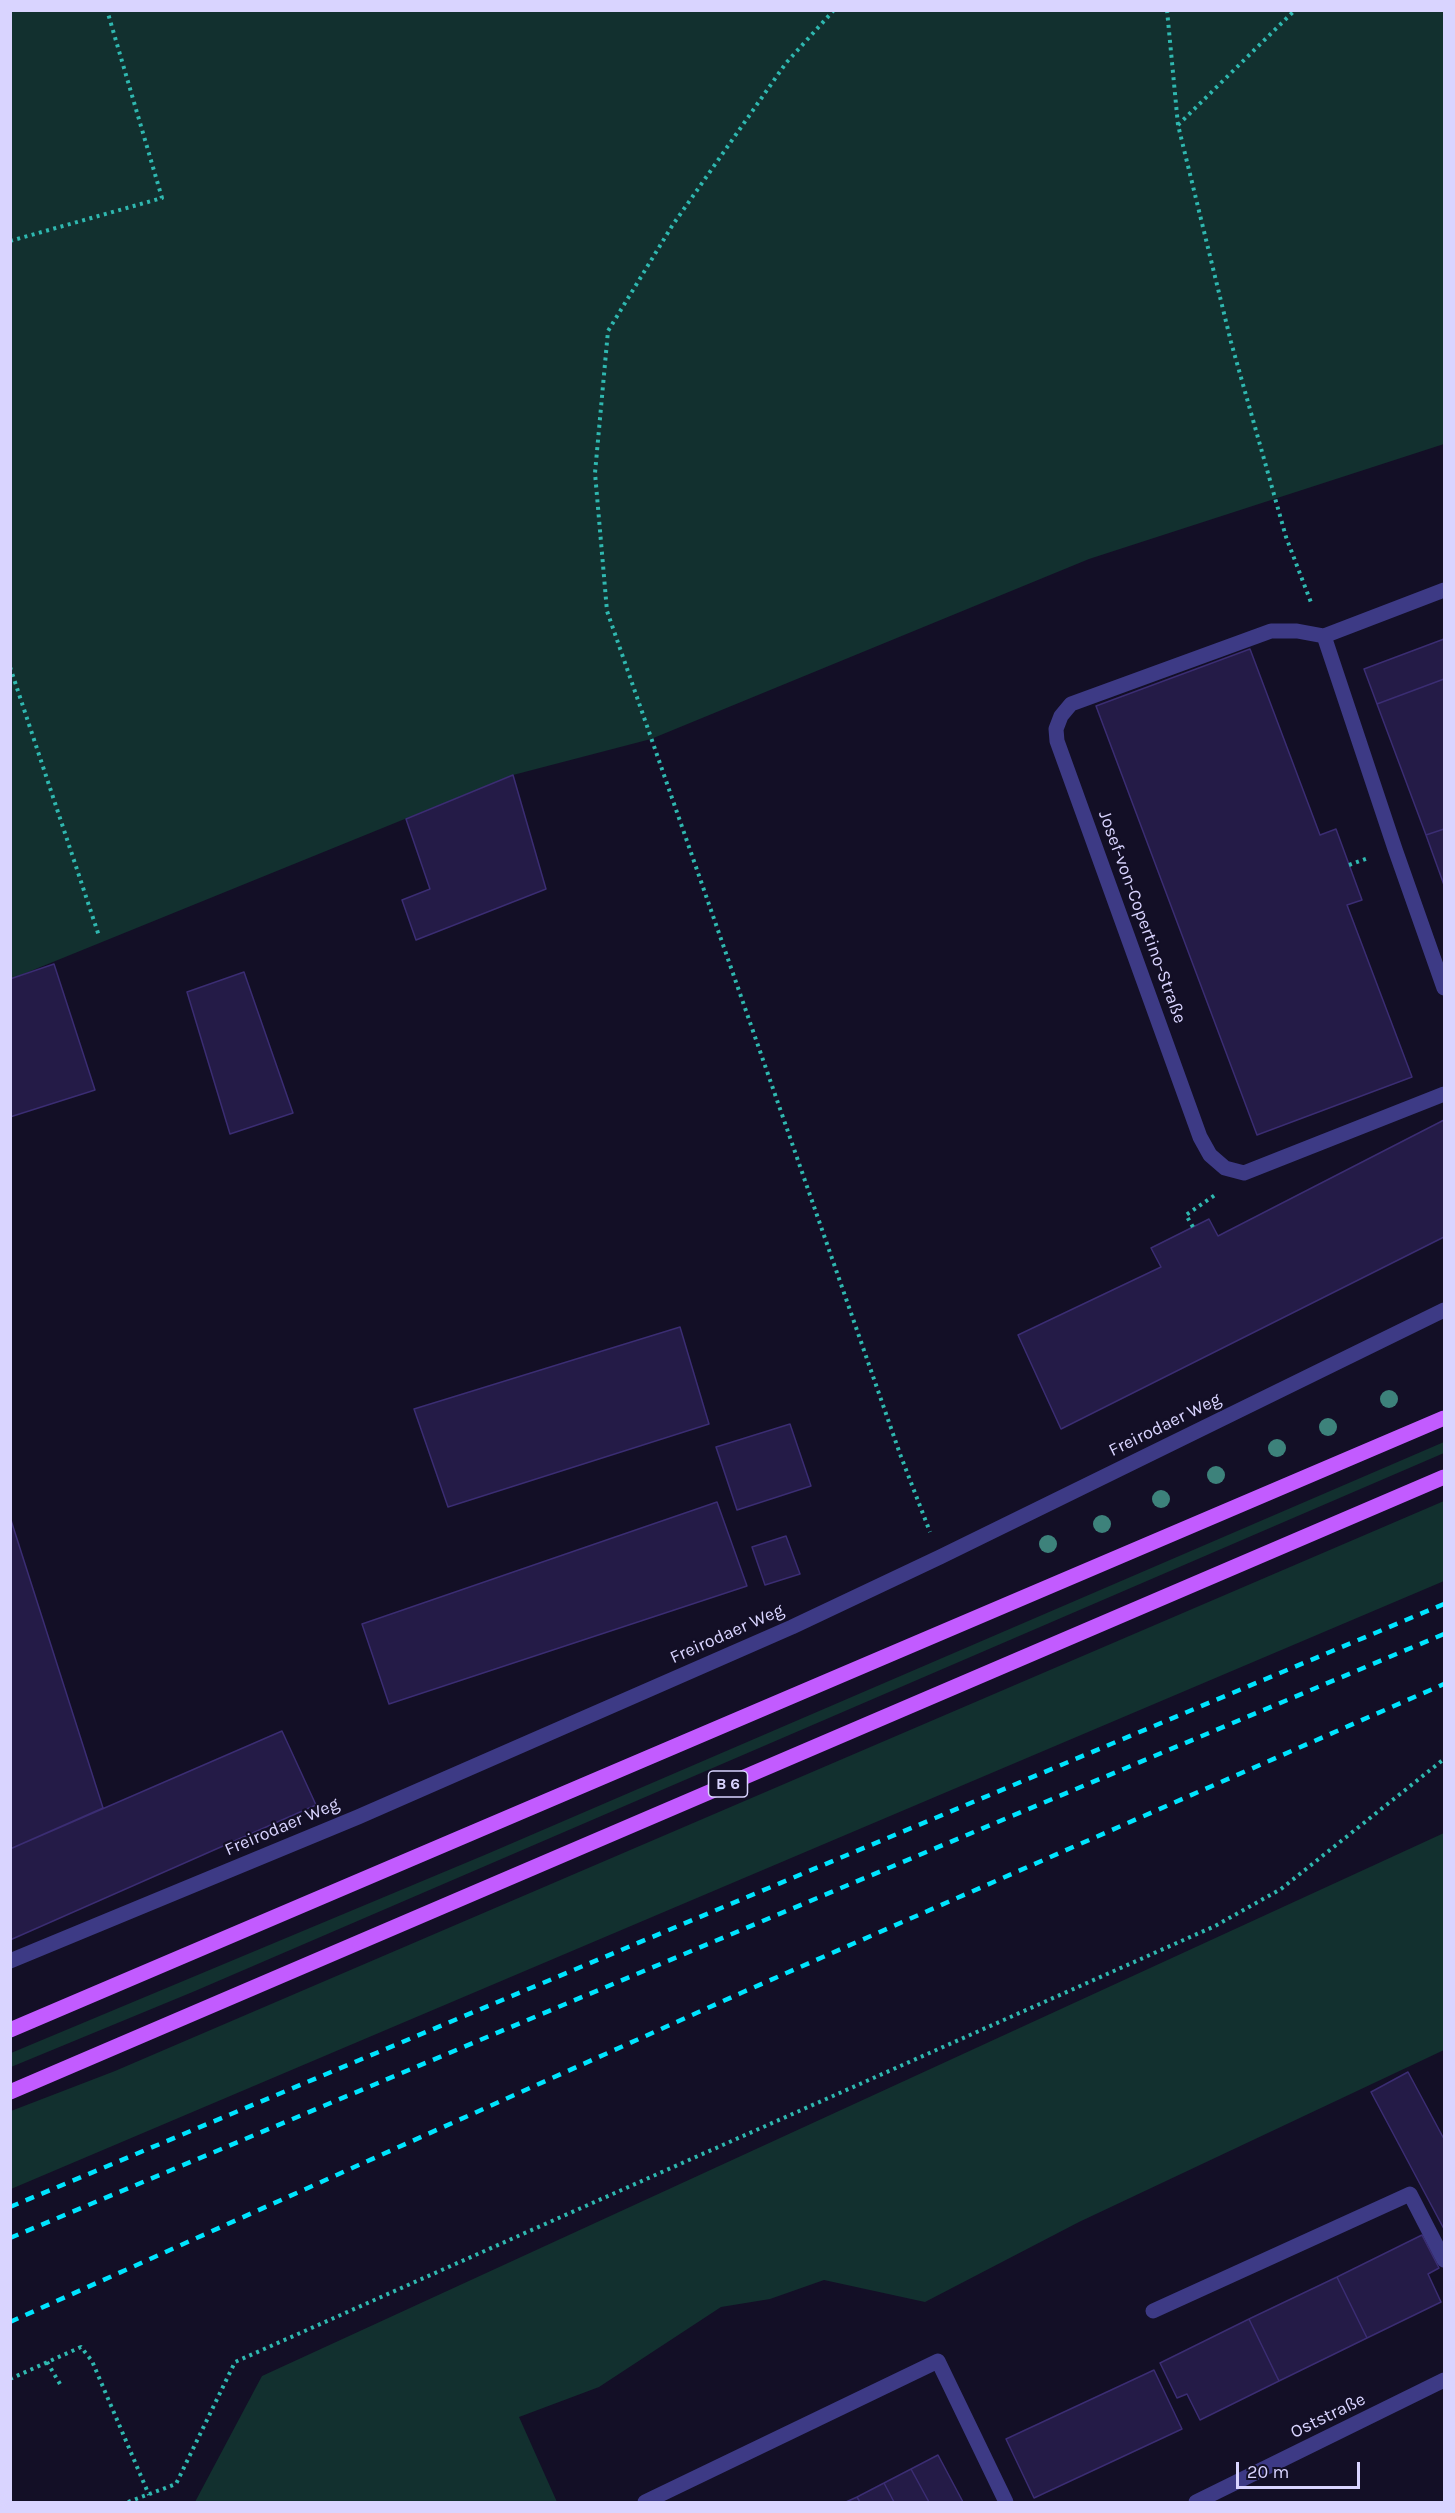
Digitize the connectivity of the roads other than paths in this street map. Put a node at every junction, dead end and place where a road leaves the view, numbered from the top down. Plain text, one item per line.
1 (1444, 590) edge
2 (1324, 636) junction
3 (1444, 988) edge
4 (1444, 1094) edge
5 (1444, 1310) edge
6 (1444, 1418) edge
7 (1444, 1476) edge
8 (10, 1961) edge
9 (10, 2030) edge
10 (10, 2092) edge
11 (1444, 2260) edge
12 (1153, 2311) dead end
13 (1444, 2380) edge
14 (645, 2502) edge
15 (1006, 2502) edge
16 (1196, 2502) edge

1 - 2 street, Josef-von-Copertino-Straße
2 - 3 street
2 - 4 street, Josef-von-Copertino-Straße
5 - 8 street, Freirodaer Weg
6 - 9 main road
7 - 10 main road, B 6
11 - 12 street
13 - 16 street, Oststraße
14 - 15 street

